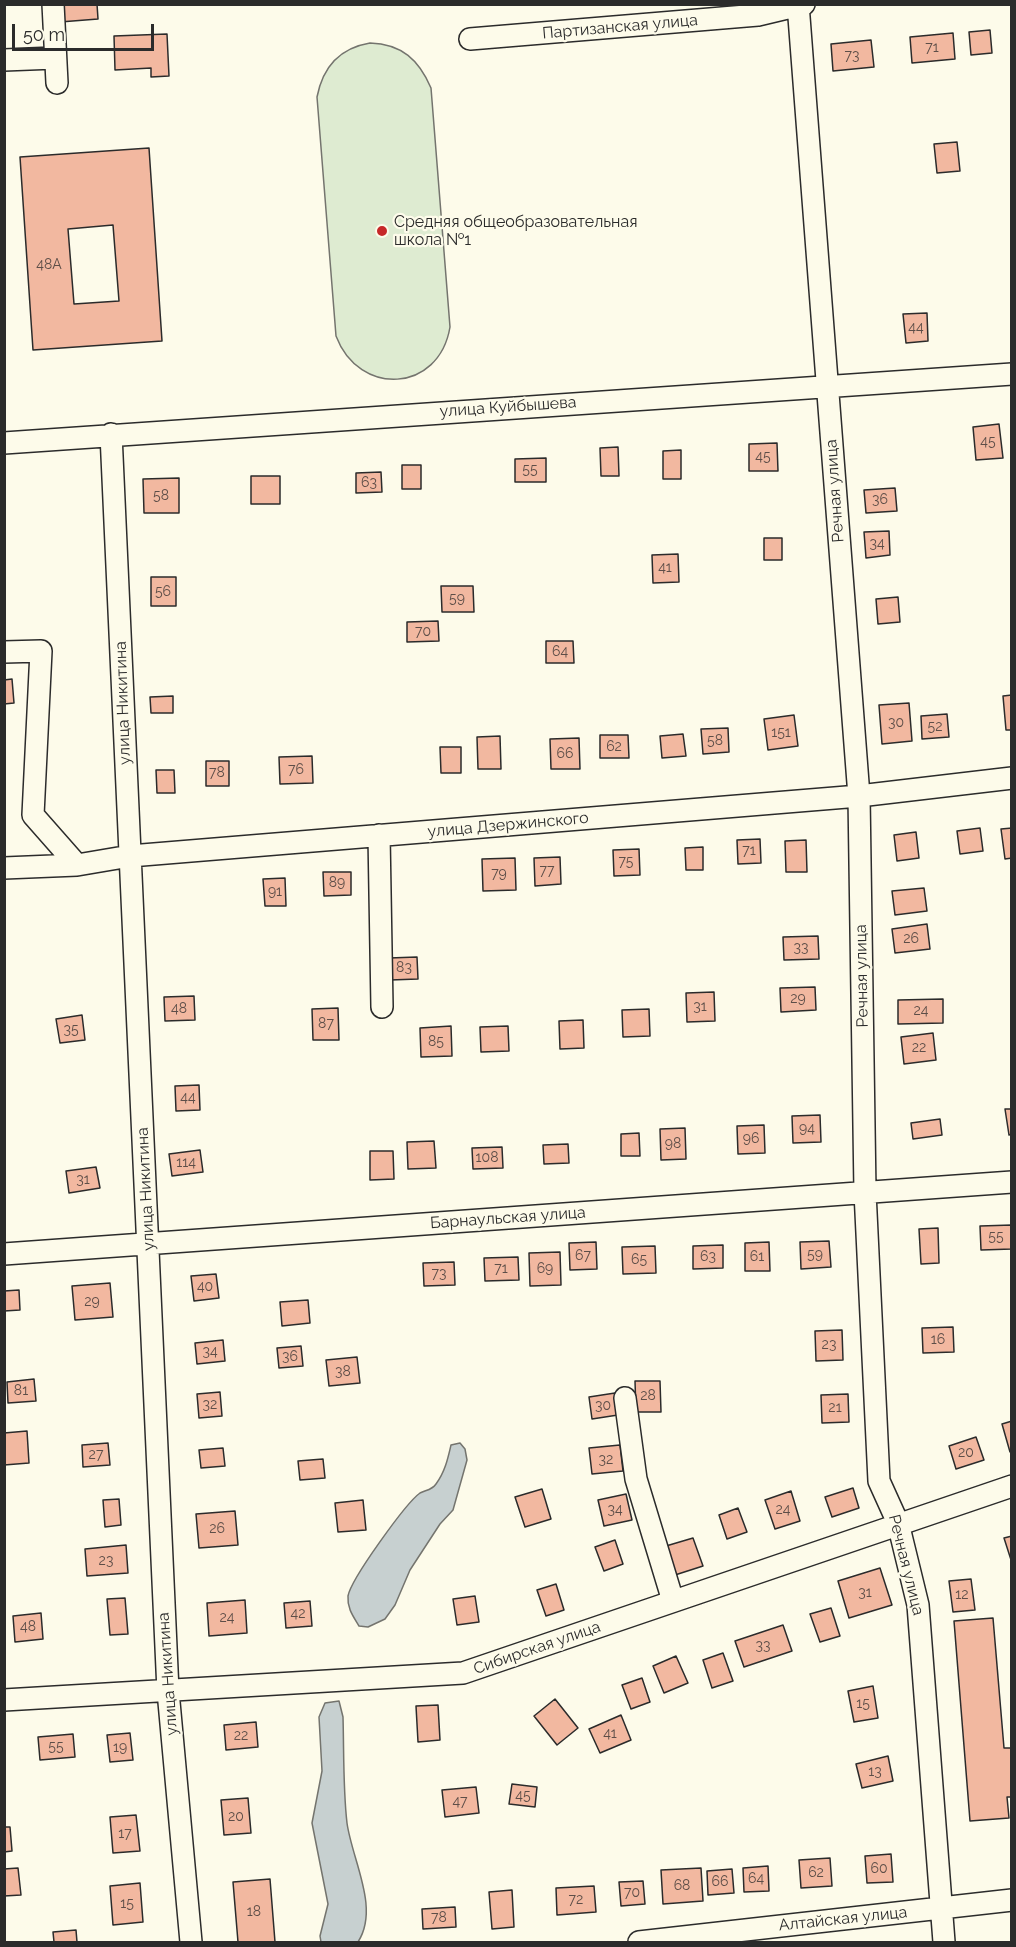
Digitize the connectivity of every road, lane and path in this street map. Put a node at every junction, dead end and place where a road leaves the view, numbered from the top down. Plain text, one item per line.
1 (53, 4) edge
2 (800, 5) edge
3 (470, 39) dead end
4 (55, 58) junction
5 (4, 60) edge
6 (57, 83) dead end
7 (1011, 374) edge
8 (827, 384) junction
9 (111, 434) junction
10 (4, 443) edge
11 (4, 652) edge
12 (1011, 778) edge
13 (859, 796) junction
14 (379, 835) junction
15 (130, 856) junction
16 (77, 865) junction
17 (4, 868) edge
18 (382, 1007) dead end
19 (1011, 1182) edge
20 (865, 1192) junction
21 (149, 1244) junction
22 (4, 1254) edge
23 (625, 1398) dead end
24 (1011, 1486) edge
25 (898, 1523) junction
26 (673, 1601) junction
27 (168, 1691) junction
28 (4, 1700) edge
29 (1011, 1900) edge
30 (943, 1908) junction
31 (191, 1942) edge
32 (639, 1942) edge
33 (944, 1942) edge

1 - 4 street
2 - 3 street, Партизанская улица
2 - 8 street, Речная улица
4 - 5 street
4 - 6 street
7 - 8 street, улица Куйбышева
8 - 9 street, улица Куйбышева
8 - 13 street, Речная улица
9 - 10 street, улица Куйбышева
9 - 15 street, улица Никитина
11 - 16 street
12 - 13 street, улица Дзержинского
13 - 14 street, улица Дзержинского
13 - 20 street, Речная улица
14 - 15 street, улица Дзержинского
14 - 18 street
15 - 16 street, улица Дзержинского
15 - 21 street, улица Никитина
16 - 17 street, улица Дзержинского
19 - 20 street, Барнаульская улица
20 - 21 street, Барнаульская улица
20 - 25 street, Речная улица
21 - 22 street, Барнаульская улица
21 - 27 street, улица Никитина
23 - 26 street
24 - 25 street, Сибирская улица
25 - 26 street, Сибирская улица
25 - 30 street, Речная улица
26 - 27 street, Сибирская улица
27 - 28 street, Сибирская улица
27 - 31 street, улица Никитина
29 - 30 street, Алтайская улица
30 - 32 street, Алтайская улица
30 - 33 street, Речная улица

